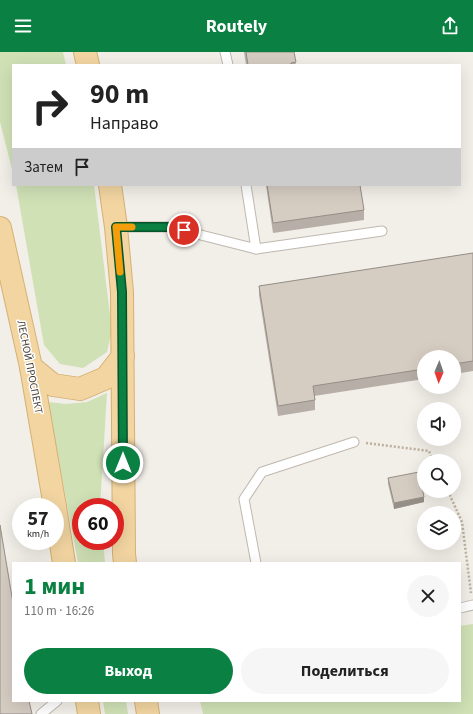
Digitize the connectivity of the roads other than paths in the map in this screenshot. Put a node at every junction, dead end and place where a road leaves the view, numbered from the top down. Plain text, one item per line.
1 (85, 52) edge
2 (225, 52) edge
3 (88, 64) edge
4 (228, 64) edge
5 (110, 186) edge
6 (246, 186) edge
7 (116, 227) junction
8 (0, 228) edge
9 (382, 231) dead end
10 (256, 249) junction
11 (122, 356) junction
12 (31, 367) junction
13 (354, 442) road end
14 (53, 498) edge
15 (62, 550) edge
16 (64, 562) edge
17 (125, 562) edge
18 (256, 562) edge
19 (473, 605) edge
20 (461, 608) edge
21 (56, 702) edge
22 (88, 702) edge
23 (146, 702) edge
24 (41, 714) edge
25 (89, 714) edge
26 (148, 714) edge

1 - 3 main road
2 - 4 lane
5 - 7 main road
6 - 10 lane
7 - 10 lane
7 - 11 main road
8 - 12 main road, ЛЕСНОЙ ПРОСПЕКТ
9 - 10 lane
11 - 12 main road
11 - 17 main road
12 - 14 main road, ЛЕСНОЙ ПРОСПЕКТ
13 - 18 lane
15 - 16 main road, ЛЕСНОЙ ПРОСПЕКТ
19 - 20 lane
21 - 24 lane
22 - 25 main road
23 - 26 main road

